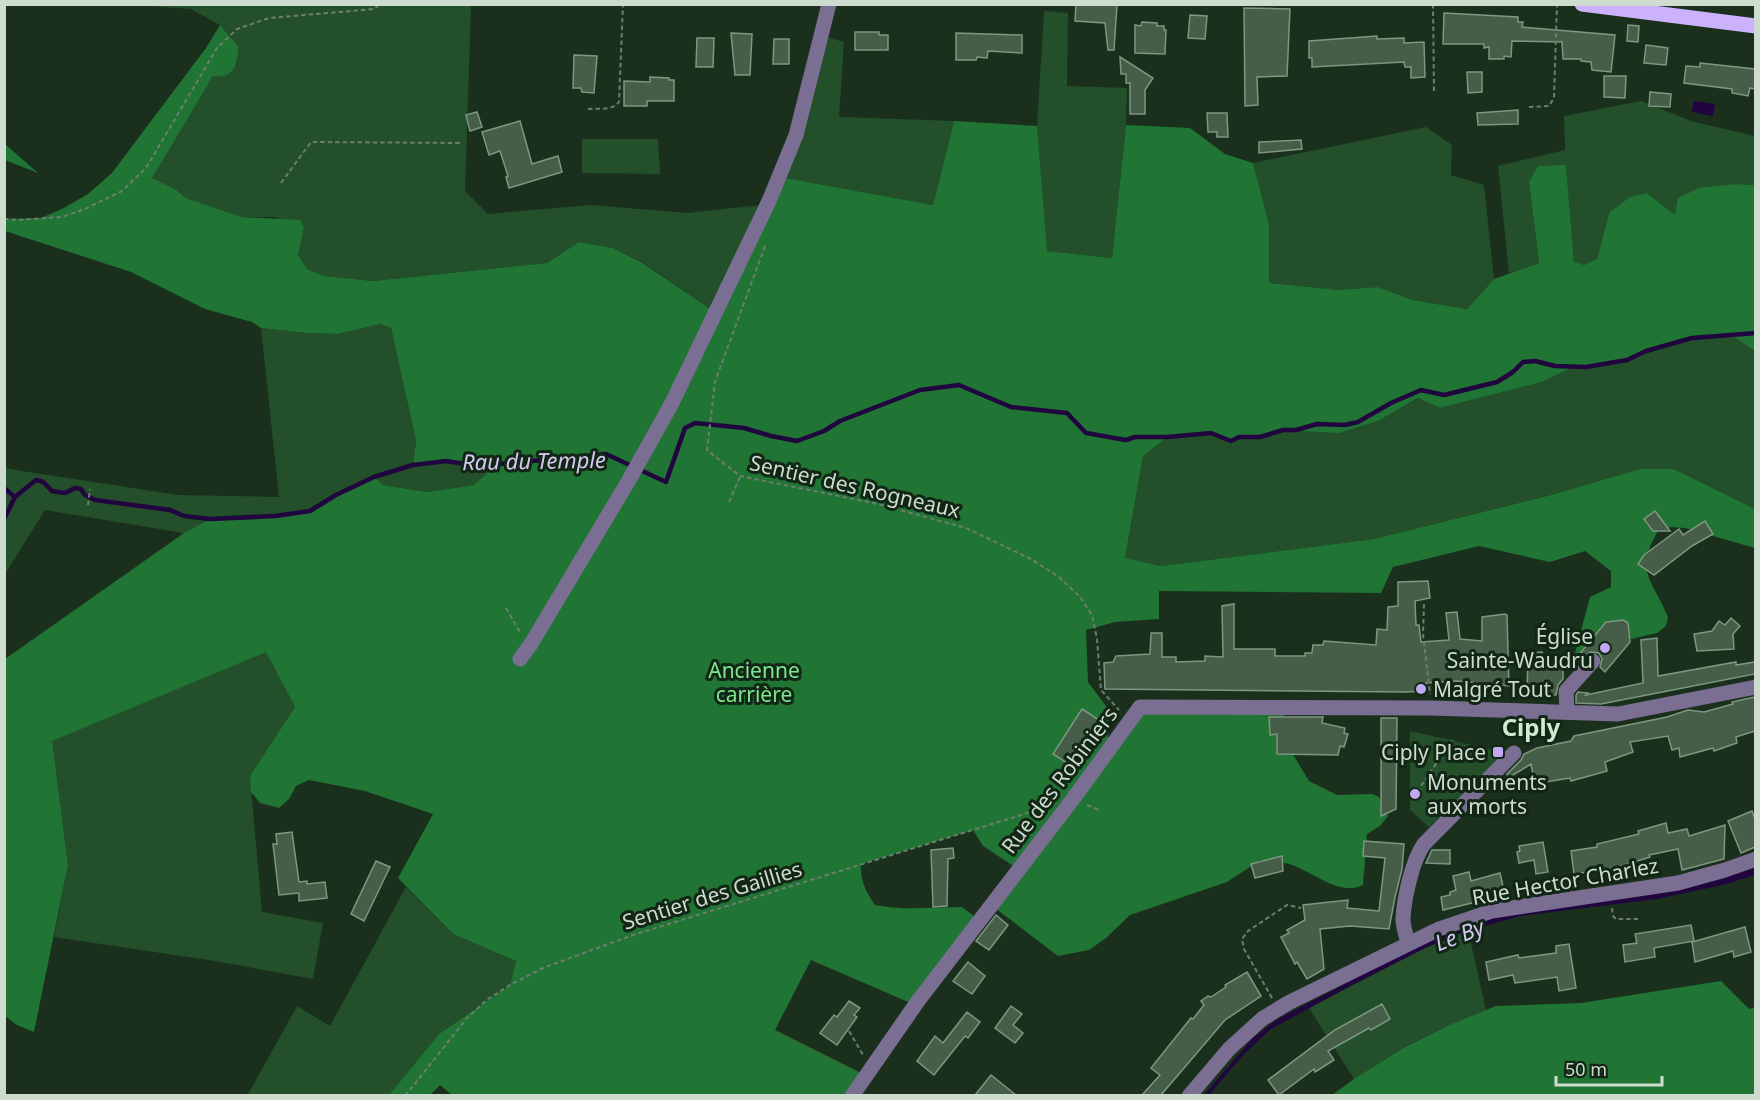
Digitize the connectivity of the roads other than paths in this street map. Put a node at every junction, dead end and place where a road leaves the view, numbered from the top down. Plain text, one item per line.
1 (829, 4) edge
2 (1582, 4) edge
3 (1755, 26) edge
4 (520, 659) dead end
5 (1593, 661) dead end
6 (1755, 687) edge
7 (1567, 711) junction
8 (1514, 753) dead end
9 (1755, 859) edge
10 (1408, 943) junction
11 (852, 1095) edge
12 (1189, 1095) edge

1 - 4 street
2 - 3 main road
5 - 7 street
6 - 7 street
7 - 11 street, Rue des Robiniers
8 - 10 street
9 - 10 street, Rue Hector Charlez
10 - 12 street, Rue Hector Charlez

